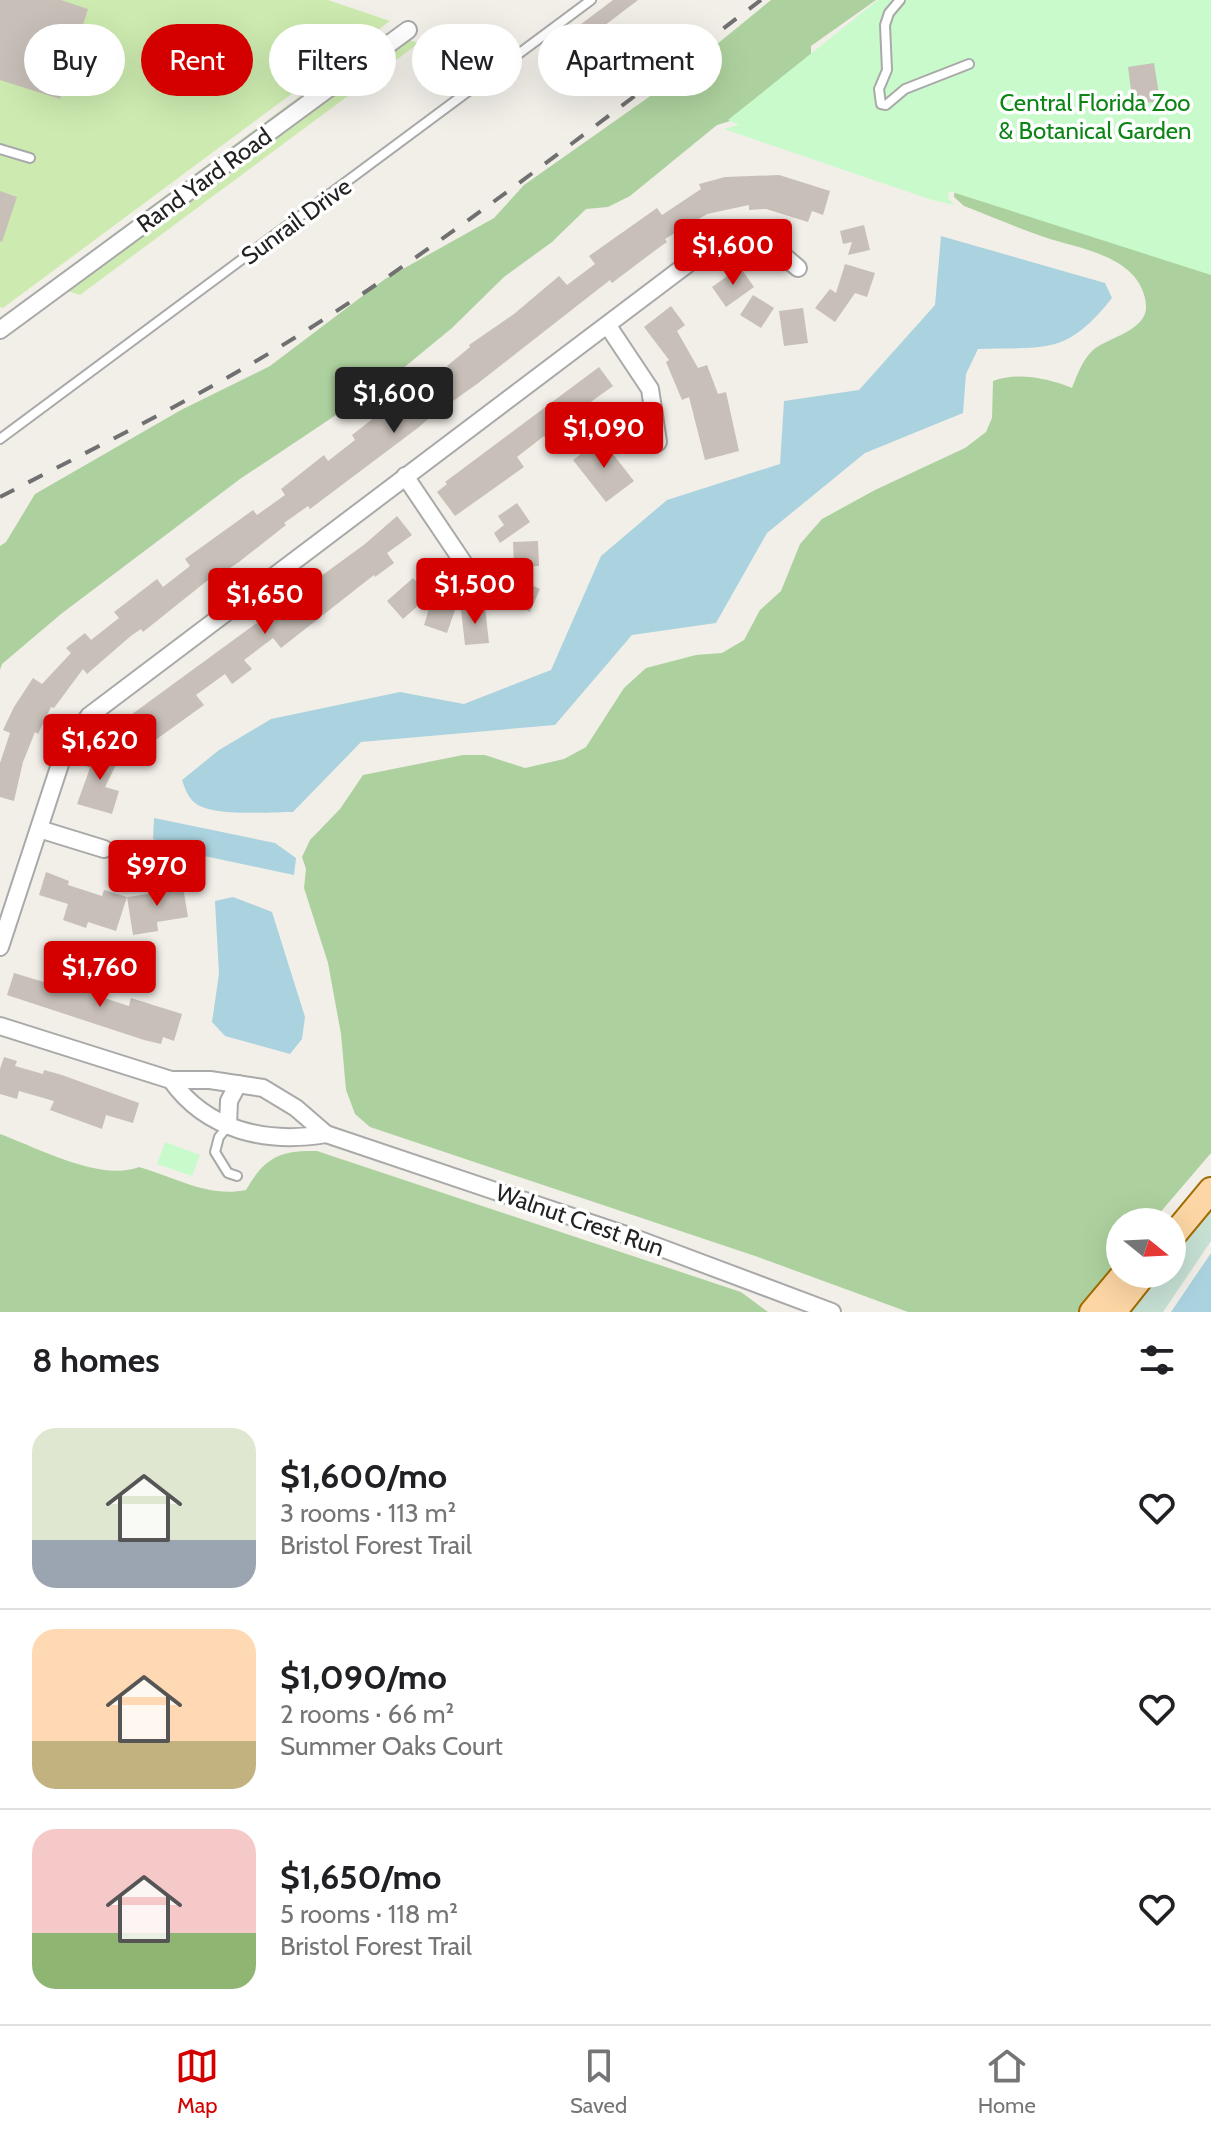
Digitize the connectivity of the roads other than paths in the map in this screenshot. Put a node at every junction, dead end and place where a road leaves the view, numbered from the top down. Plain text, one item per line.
1 (591, 0) edge
2 (900, 0) edge
3 (408, 30) dead end
4 (969, 64) dead end
5 (0, 149) edge
6 (30, 158) dead end
7 (798, 268) dead end
8 (608, 326) junction
9 (0, 330) edge
10 (0, 439) edge
11 (658, 442) dead end
12 (405, 476) junction
13 (467, 568) dead end
14 (39, 829) junction
15 (104, 849) dead end
16 (0, 947) edge
17 (0, 1026) edge
18 (171, 1080) junction
19 (238, 1084) junction
20 (228, 1126) junction
21 (326, 1134) junction
22 (237, 1176) dead end
23 (1211, 1176) edge
24 (1211, 1190) edge
25 (1182, 1208) edge
26 (1186, 1220) edge
27 (1112, 1288) edge
28 (1133, 1288) edge
29 (832, 1312) edge
30 (1092, 1312) edge
31 (1114, 1312) edge

1 - 10 lane, Sunrail Drive
2 - 4 lane
3 - 9 street, Rand Yard Road
5 - 6 lane
7 - 8 street
8 - 11 street
8 - 12 street
12 - 13 street
12 - 14 street
14 - 15 street
14 - 16 street
17 - 18 street, Walnut Crest Run
18 - 19 street, Walnut Crest Run
18 - 20 street, Walnut Crest Run
19 - 20 street
19 - 21 street, Walnut Crest Run
20 - 21 street, Walnut Crest Run
20 - 22 lane
21 - 29 street, Walnut Crest Run
23 - 25 main road
24 - 26 main road
27 - 30 main road
28 - 31 main road

